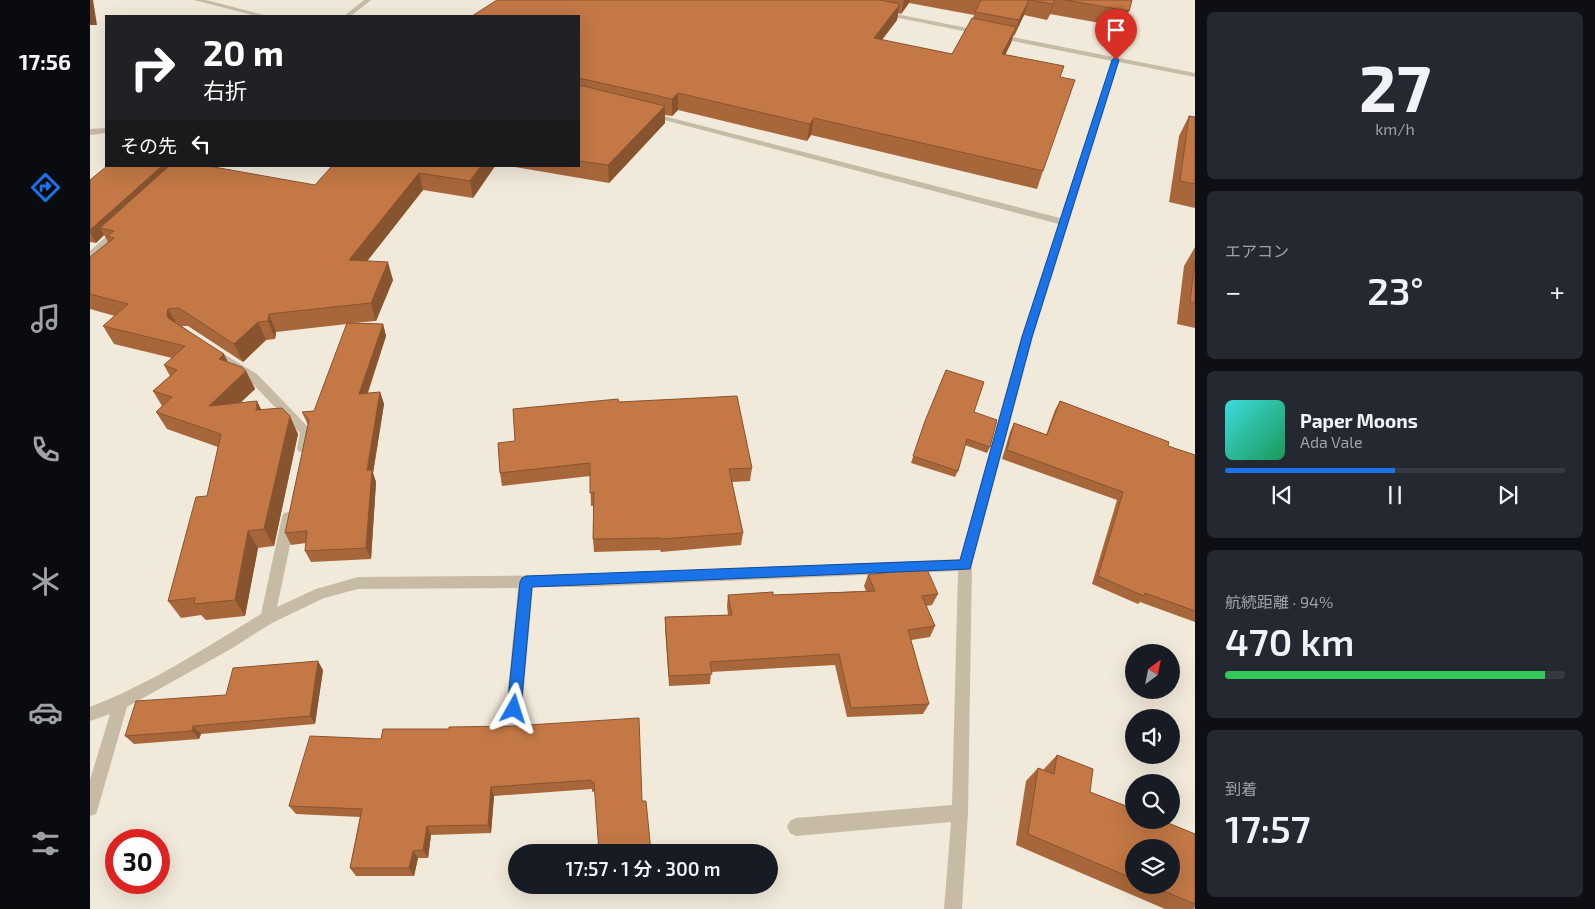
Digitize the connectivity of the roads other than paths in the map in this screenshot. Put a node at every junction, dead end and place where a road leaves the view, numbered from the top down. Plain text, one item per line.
1 (197, 0) edge
2 (368, 0) edge
3 (871, 12) edge
4 (260, 15) edge
5 (348, 15) edge
6 (1116, 60) junction
7 (1195, 75) edge
8 (636, 112) edge
9 (105, 131) edge
10 (90, 132) edge
11 (1063, 222) junction
12 (126, 224) edge
13 (90, 256) edge
14 (206, 346) edge
15 (300, 466) edge
16 (292, 502) edge
17 (965, 565) junction
18 (526, 582) junction
19 (268, 618) junction
20 (121, 702) junction
21 (514, 709) dead end
22 (90, 714) edge
23 (90, 808) edge
24 (960, 813) junction
25 (796, 827) dead end
26 (952, 909) edge

1 - 4 street
2 - 5 street
3 - 6 street
6 - 7 street
6 - 11 street
8 - 11 street
9 - 10 street
11 - 17 street
12 - 13 street
14 - 15 street
16 - 19 street
17 - 18 street
17 - 24 street
18 - 19 street
18 - 21 street
19 - 20 street
20 - 22 street
20 - 23 street
24 - 25 street
24 - 26 street

